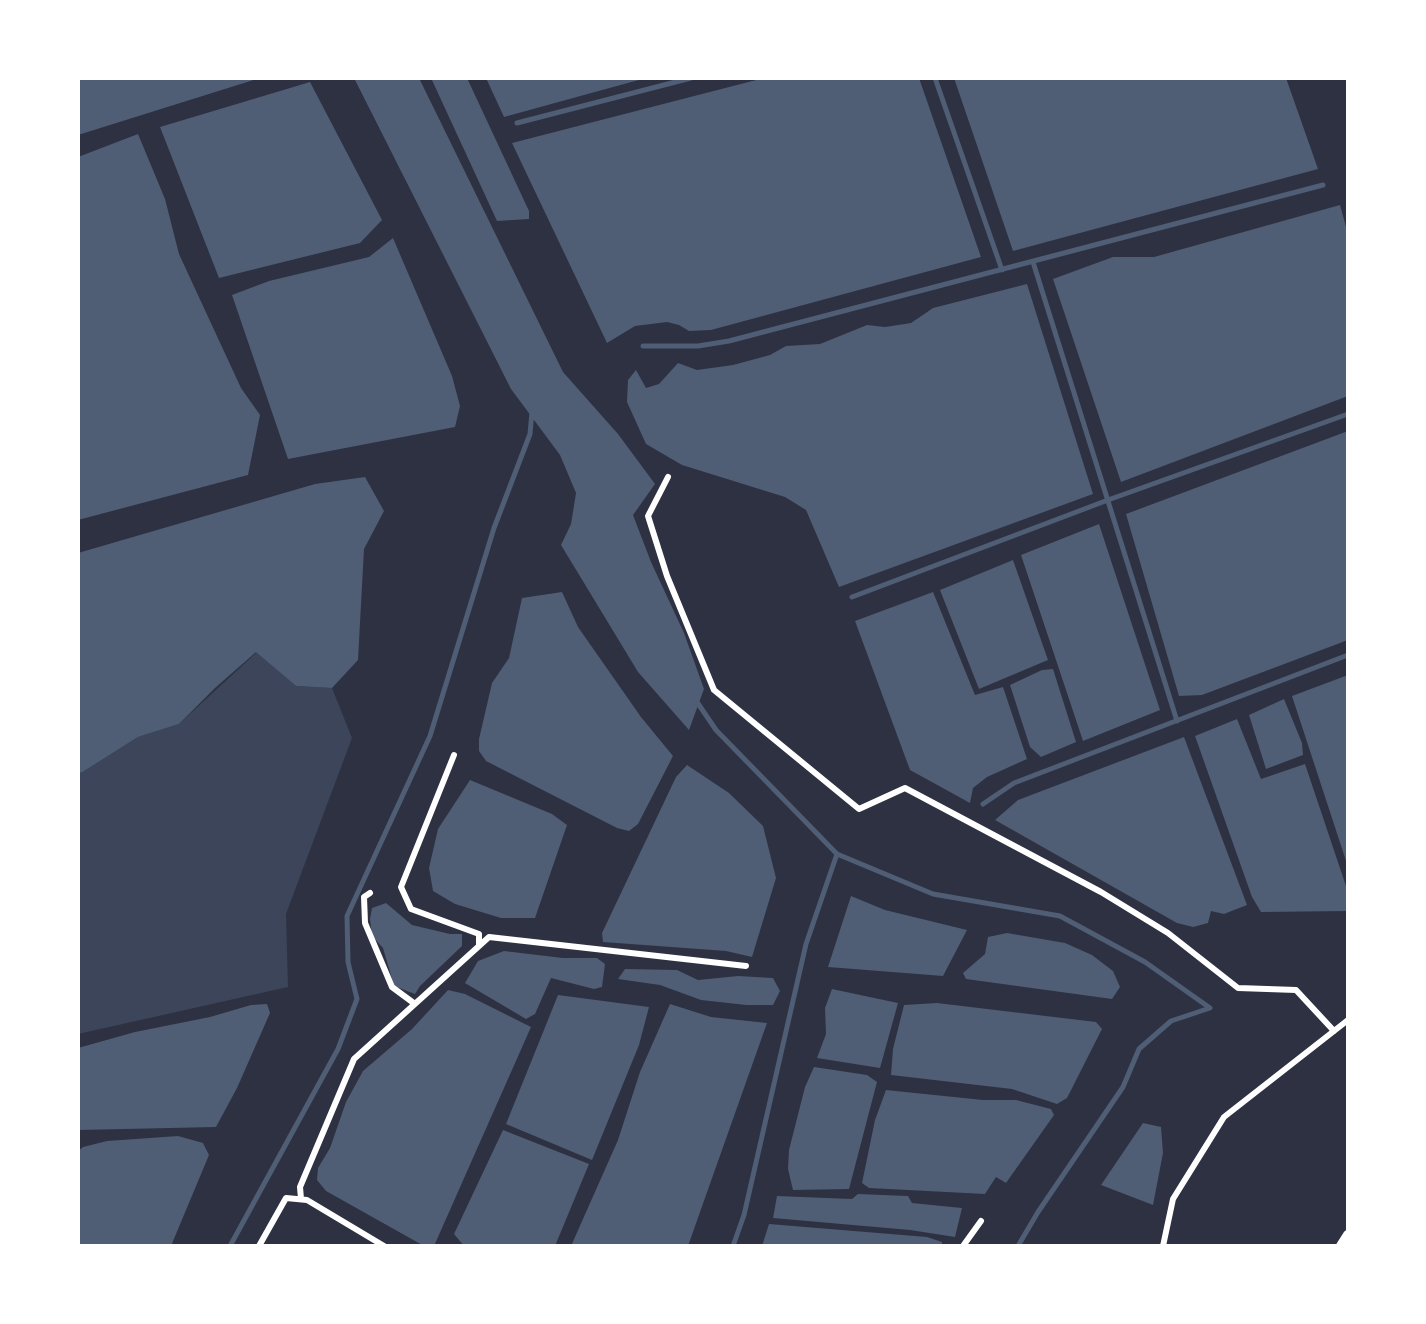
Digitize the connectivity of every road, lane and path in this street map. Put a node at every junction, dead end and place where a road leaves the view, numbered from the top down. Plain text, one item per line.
1 (668, 477) dead end
2 (454, 755) dead end
3 (370, 893) dead end
4 (478, 946) junction
5 (746, 966) dead end
6 (415, 1004) junction
7 (1348, 1020) edge
8 (1334, 1032) junction
9 (301, 1199) junction
10 (981, 1221) dead end
11 (1348, 1235) edge
12 (259, 1246) edge
13 (384, 1246) edge
14 (962, 1246) edge
15 (1163, 1246) edge
16 (1342, 1246) edge

1 - 8 street
2 - 4 street
3 - 6 street
4 - 5 street
4 - 6 street
6 - 9 street
7 - 8 street
8 - 15 street
9 - 12 street
9 - 13 street
10 - 14 street
11 - 16 main road

